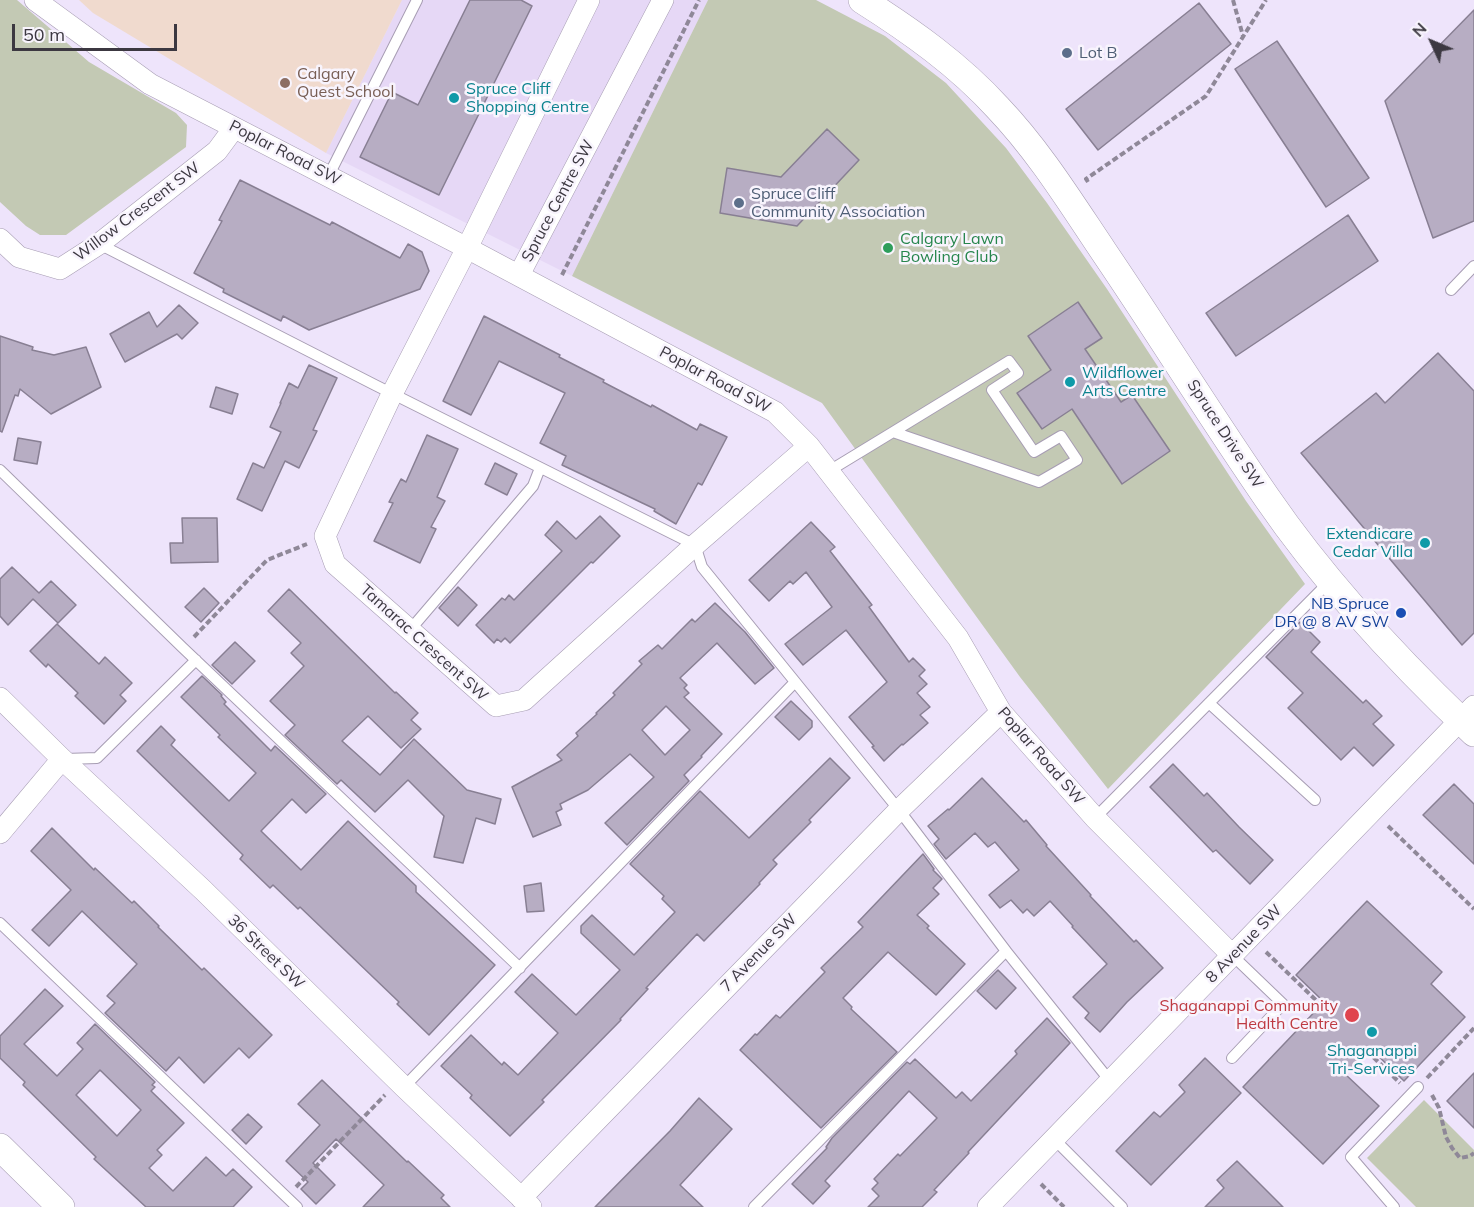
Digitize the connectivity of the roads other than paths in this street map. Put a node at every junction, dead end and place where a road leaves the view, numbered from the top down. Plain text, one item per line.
1 (35, 0) edge
2 (417, 0) edge
3 (589, 0) edge
4 (663, 0) edge
5 (862, 0) edge
6 (234, 128) junction
7 (329, 175) junction
8 (0, 239) edge
9 (99, 244) junction
10 (467, 248) junction
11 (1474, 266) edge
12 (519, 275) junction
13 (1451, 290) dead end
14 (392, 394) junction
15 (894, 432) junction
16 (809, 446) junction
17 (540, 468) junction
18 (0, 470) edge
19 (829, 471) junction
20 (694, 545) junction
21 (1329, 582) junction
22 (410, 630) junction
23 (196, 660) junction
24 (795, 682) junction
25 (0, 698) edge
26 (1209, 703) junction
27 (1001, 712) junction
28 (1470, 720) edge
29 (62, 759) junction
30 (1314, 800) dead end
31 (899, 810) junction
32 (1095, 818) junction
33 (0, 833) edge
34 (0, 923) edge
35 (1006, 951) junction
36 (1232, 955) junction
37 (520, 968) junction
38 (1232, 1058) dead end
39 (1110, 1081) junction
40 (1418, 1087) road end
41 (396, 1089) junction
42 (1054, 1139) junction
43 (0, 1147) edge
44 (526, 1202) edge
45 (61, 1207) edge
46 (297, 1207) edge
47 (754, 1207) edge
48 (988, 1207) edge
49 (1122, 1207) edge
50 (1394, 1207) edge

1 - 6 street, Poplar Road SW
2 - 7 lane
3 - 10 street
4 - 12 street, Spruce Centre SW
5 - 21 street, Spruce Drive SW
6 - 7 street, Poplar Road SW
6 - 9 street, Willow Crescent SW
7 - 10 street, Poplar Road SW
8 - 9 street, Willow Crescent SW
9 - 14 lane
10 - 12 street, Poplar Road SW
10 - 14 street
11 - 13 lane
12 - 16 street, Poplar Road SW
14 - 17 lane
14 - 22 street, Tamarac Crescent SW
15 - 15 lane
15 - 19 lane
16 - 19 street, Poplar Road SW
16 - 20 street, Tamarac Crescent SW
17 - 20 lane
17 - 22 lane
18 - 23 lane
19 - 27 street, Poplar Road SW
20 - 22 street, Tamarac Crescent SW
20 - 24 lane
21 - 26 lane
21 - 28 street, Spruce Drive SW
23 - 29 lane
23 - 37 lane
24 - 31 lane
24 - 37 lane
25 - 29 street, 36 Street SW
26 - 30 lane
26 - 32 lane
27 - 31 street, 7 Avenue SW
27 - 32 street, Poplar Road SW
28 - 36 street, 8 Avenue SW
29 - 33 street
29 - 41 street, 36 Street SW
31 - 35 lane
31 - 44 street, 7 Avenue SW
32 - 36 street, Poplar Road SW
34 - 46 lane
35 - 39 lane
35 - 47 lane
36 - 38 lane
36 - 39 street, 8 Avenue SW
37 - 41 lane
39 - 42 street, 8 Avenue SW
40 - 50 lane
41 - 44 street, 36 Street SW
42 - 48 street, 8 Avenue SW
42 - 49 lane
43 - 45 street

